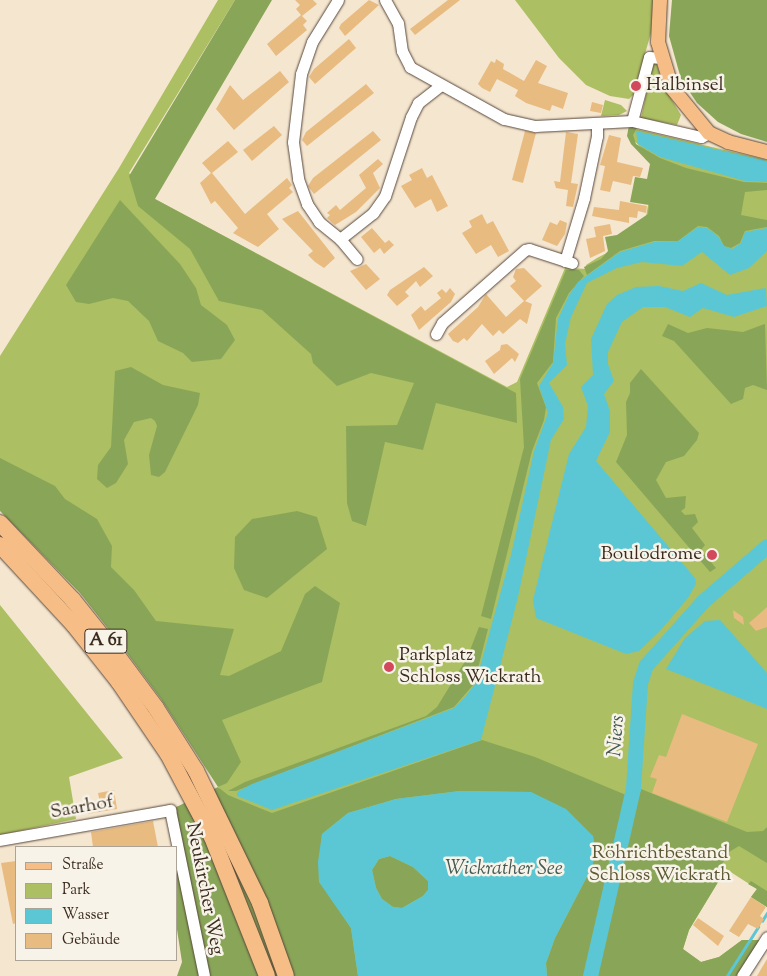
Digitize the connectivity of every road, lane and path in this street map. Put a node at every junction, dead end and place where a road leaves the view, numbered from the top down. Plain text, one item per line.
1 (338, 0) edge
2 (385, 0) edge
3 (660, 0) edge
4 (661, 58) junction
5 (440, 86) junction
6 (632, 121) junction
7 (597, 123) junction
8 (709, 132) junction
9 (767, 152) edge
10 (340, 239) junction
11 (357, 259) dead end
12 (436, 334) dead end
13 (0, 523) edge
14 (0, 545) edge
15 (188, 774) junction
16 (170, 810) joint
17 (220, 834) junction
18 (0, 840) edge
19 (177, 846) edge
20 (178, 849) edge
21 (767, 936) edge
22 (204, 976) edge
23 (267, 976) edge
24 (286, 976) edge
25 (742, 976) edge

1 - 10 street
2 - 5 street
3 - 4 main road
4 - 6 street
4 - 8 main road
5 - 7 street
5 - 10 street
6 - 7 street
6 - 8 street
7 - 12 street
8 - 9 main road
10 - 11 street
13 - 15 highway, A 61
14 - 15 highway, A 61
15 - 17 highway, A 61
16 - 18 street, Saarhof
16 - 19 street, Neukircher Weg
17 - 23 highway, A 61
17 - 24 highway, A 61
20 - 22 street, Neukircher Weg
21 - 25 street

